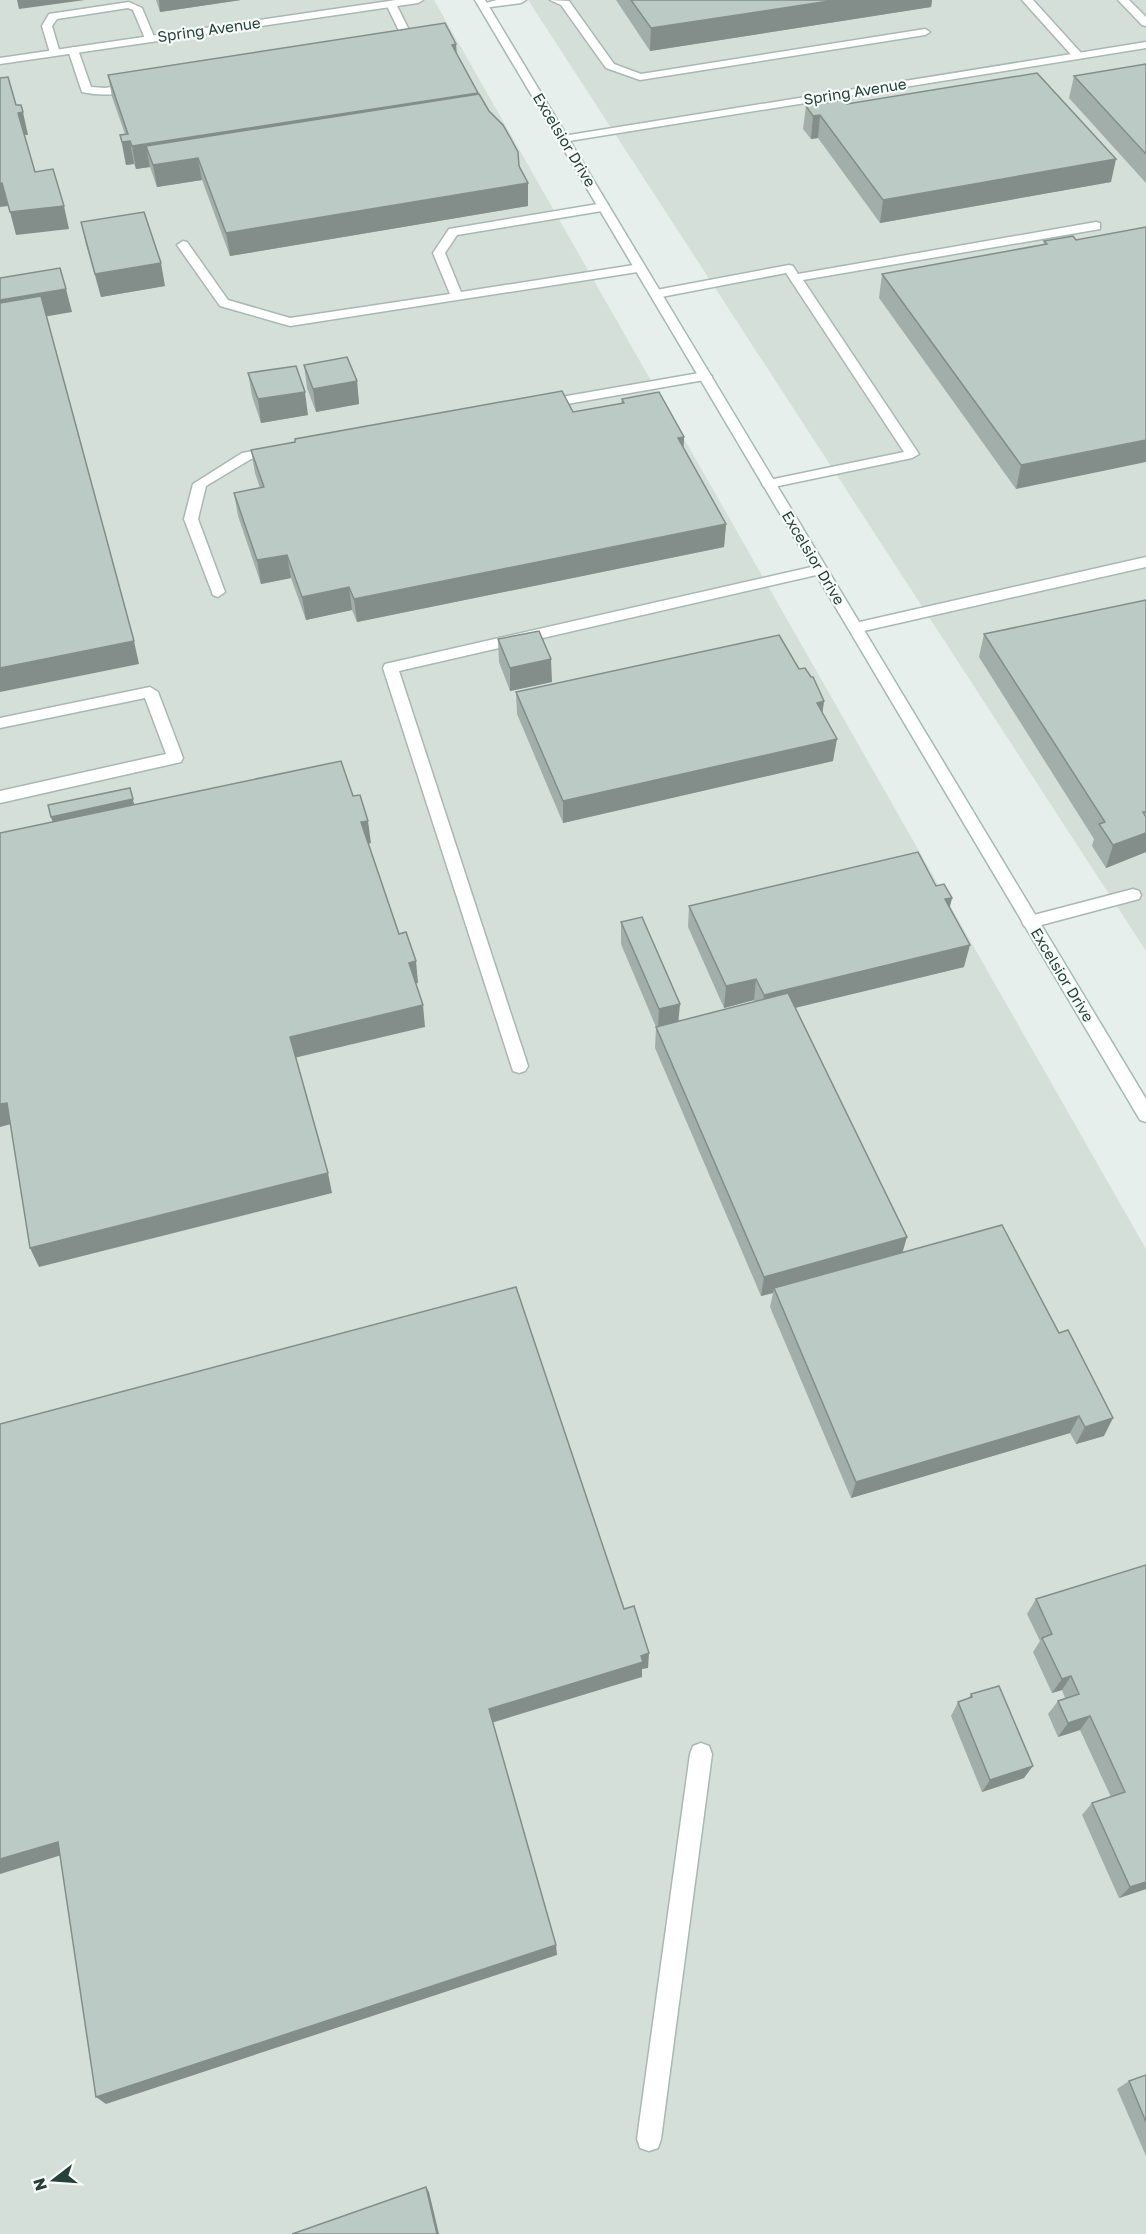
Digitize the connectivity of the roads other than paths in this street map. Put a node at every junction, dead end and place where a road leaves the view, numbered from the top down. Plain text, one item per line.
1 (418, 0) edge
2 (521, 0) edge
3 (555, 0) edge
4 (1027, 0) edge
5 (1123, 0) edge
6 (482, 3) edge
7 (135, 4) edge
8 (391, 4) junction
9 (1146, 23) edge
10 (925, 32) dead end
11 (150, 39) junction
12 (1146, 45) edge
13 (386, 48) edge
14 (73, 50) junction
15 (54, 53) junction
16 (1078, 56) junction
17 (0, 61) edge
18 (152, 84) edge
19 (563, 139) junction
20 (604, 207) junction
21 (1096, 226) dead end
22 (183, 245) dead end
23 (640, 268) junction
24 (795, 278) junction
25 (656, 294) junction
26 (457, 296) junction
27 (705, 376) junction
28 (525, 408) edge
29 (293, 448) edge
30 (769, 484) junction
31 (1146, 562) edge
32 (820, 570) junction
33 (218, 592) dead end
34 (855, 628) junction
35 (0, 723) edge
36 (0, 797) edge
37 (1133, 895) dead end
38 (1030, 922) junction
39 (519, 1066) dead end
40 (1146, 1115) edge
41 (700, 1754) dead end
42 (649, 2139) dead end

1 - 8 street, Spring Avenue
2 - 6 street
3 - 10 street
4 - 16 street
5 - 9 street
6 - 19 street, Excelsior Drive
7 - 11 street
7 - 15 street
8 - 11 street, Spring Avenue
8 - 13 street
11 - 14 street, Spring Avenue
12 - 16 street, Spring Avenue
14 - 15 street, Spring Avenue
14 - 18 street
15 - 17 street, Spring Avenue
16 - 19 street, Spring Avenue
19 - 20 street, Excelsior Drive
20 - 23 street, Excelsior Drive
20 - 26 street
21 - 24 street
22 - 26 street
23 - 25 street, Excelsior Drive
23 - 26 street
24 - 25 street
24 - 30 street
25 - 27 street, Excelsior Drive
27 - 28 street
27 - 30 street, Excelsior Drive
29 - 33 street
30 - 32 street, Excelsior Drive
31 - 34 street
32 - 34 street, Excelsior Drive
32 - 39 street
34 - 38 street, Excelsior Drive
35 - 36 street
37 - 38 street
38 - 40 street, Excelsior Drive
41 - 42 street

